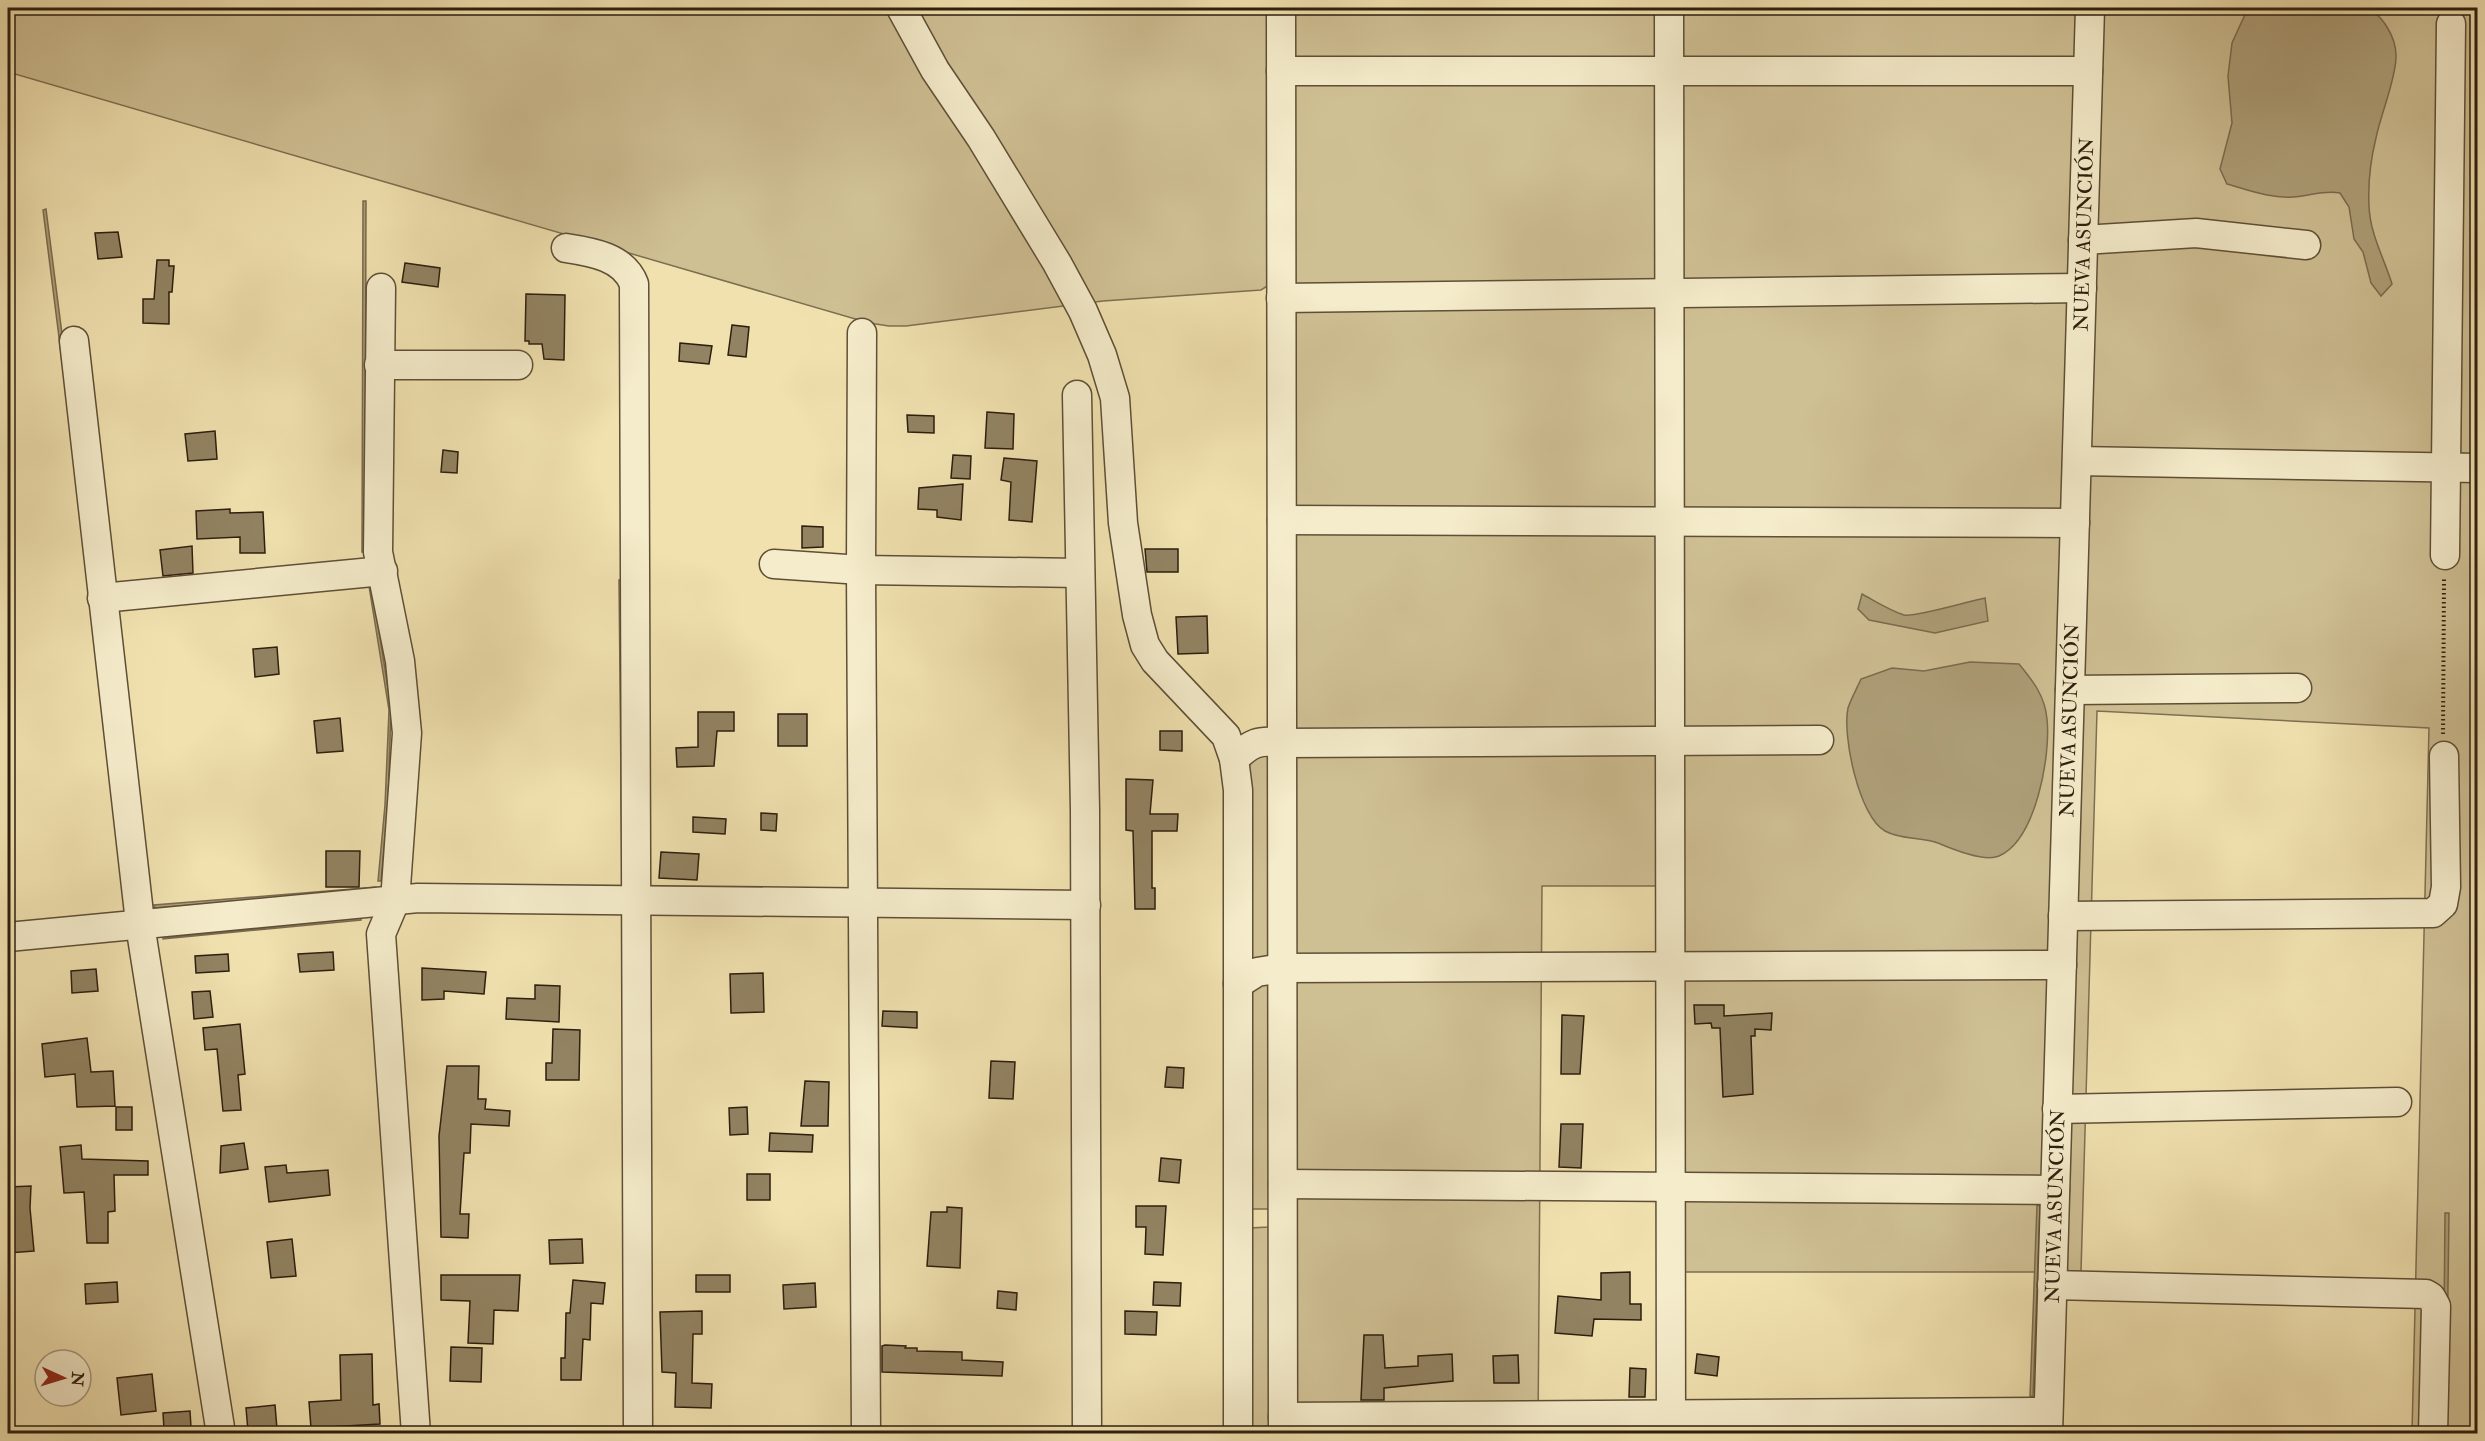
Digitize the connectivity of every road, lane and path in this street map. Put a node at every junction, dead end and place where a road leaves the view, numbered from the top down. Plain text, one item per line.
1 (901, 8) edge
2 (1281, 8) edge
3 (1669, 8) edge
4 (2090, 8) edge
5 (2451, 24) dead end
6 (1281, 71) junction
7 (1669, 71) junction
8 (2088, 71) junction
9 (2084, 240) junction
10 (2306, 245) dead end
11 (566, 248) dead end
12 (381, 288) dead end
13 (2082, 288) junction
14 (1669, 294) junction
15 (1281, 298) junction
16 (862, 333) dead end
17 (74, 341) dead end
18 (379, 365) junction
19 (518, 365) dead end
20 (1077, 395) dead end
21 (2077, 460) junction
22 (2448, 468) junction
23 (2478, 468) edge
24 (1282, 520) junction
25 (1670, 521) junction
26 (2075, 523) junction
27 (2445, 555) joint
28 (774, 564) dead end
29 (861, 570) junction
30 (383, 571) junction
31 (1080, 573) junction
32 (102, 598) junction
33 (2297, 688) dead end
34 (2070, 690) junction
35 (1819, 740) dead end
36 (1670, 741) junction
37 (1282, 743) junction
38 (2444, 756) joint
39 (1234, 759) junction
40 (395, 901) junction
41 (637, 901) junction
42 (864, 903) junction
43 (1086, 905) junction
44 (2063, 916) junction
45 (140, 924) junction
46 (8, 937) edge
47 (2062, 965) junction
48 (1670, 967) junction
49 (1283, 968) junction
50 (1238, 984) junction
51 (1283, 1101) junction
52 (2397, 1102) dead end
53 (2057, 1109) junction
54 (1238, 1111) junction
55 (1283, 1184) junction
56 (1671, 1187) junction
57 (2055, 1190) junction
58 (2052, 1285) junction
59 (2048, 1423) edge
60 (1671, 1424) edge
61 (1283, 1425) edge
62 (221, 1434) edge
63 (416, 1434) edge
64 (638, 1434) edge
65 (866, 1434) edge
66 (1087, 1434) edge
67 (1238, 1434) edge
68 (2433, 1434) edge

1 - 39 street
2 - 6 street
3 - 7 street
4 - 8 street, NUEVA ASUNCIÓN
5 - 22 street
6 - 7 street
6 - 15 street
7 - 8 street
7 - 14 street
8 - 9 street, NUEVA ASUNCIÓN
9 - 10 street
9 - 13 street, NUEVA ASUNCIÓN
11 - 41 street
12 - 18 street
13 - 14 street
13 - 21 street, NUEVA ASUNCIÓN
14 - 15 street
14 - 25 street
15 - 24 street
16 - 29 street
17 - 32 street
18 - 19 street
18 - 30 street
20 - 31 street
21 - 22 street
21 - 26 street, NUEVA ASUNCIÓN
22 - 23 street
22 - 27 street
24 - 25 street
24 - 37 street
25 - 26 street
25 - 36 street
26 - 34 street, NUEVA ASUNCIÓN
27 - 38 path
28 - 29 street
29 - 31 street
29 - 42 street
30 - 32 street
30 - 40 street
31 - 43 street
32 - 45 street
33 - 34 street
34 - 44 street, NUEVA ASUNCIÓN
35 - 36 street
36 - 37 street
36 - 48 street
37 - 39 street
37 - 49 street
38 - 44 street
39 - 50 street
40 - 41 street
40 - 45 street
40 - 63 street
41 - 42 street
41 - 64 street
42 - 43 street
42 - 65 street
43 - 66 street
44 - 47 street, NUEVA ASUNCIÓN
45 - 46 street
45 - 62 street
47 - 48 street
47 - 53 street, NUEVA ASUNCIÓN
48 - 49 street
48 - 56 street
49 - 50 street
49 - 51 street
50 - 54 street
51 - 54 street
51 - 55 street
52 - 53 street
53 - 57 street, NUEVA ASUNCIÓN
54 - 67 street
55 - 56 street
55 - 61 street
56 - 57 street
56 - 60 street
57 - 58 street, NUEVA ASUNCIÓN
58 - 59 street, NUEVA ASUNCIÓN
58 - 68 street
59 - 60 street
60 - 61 street

